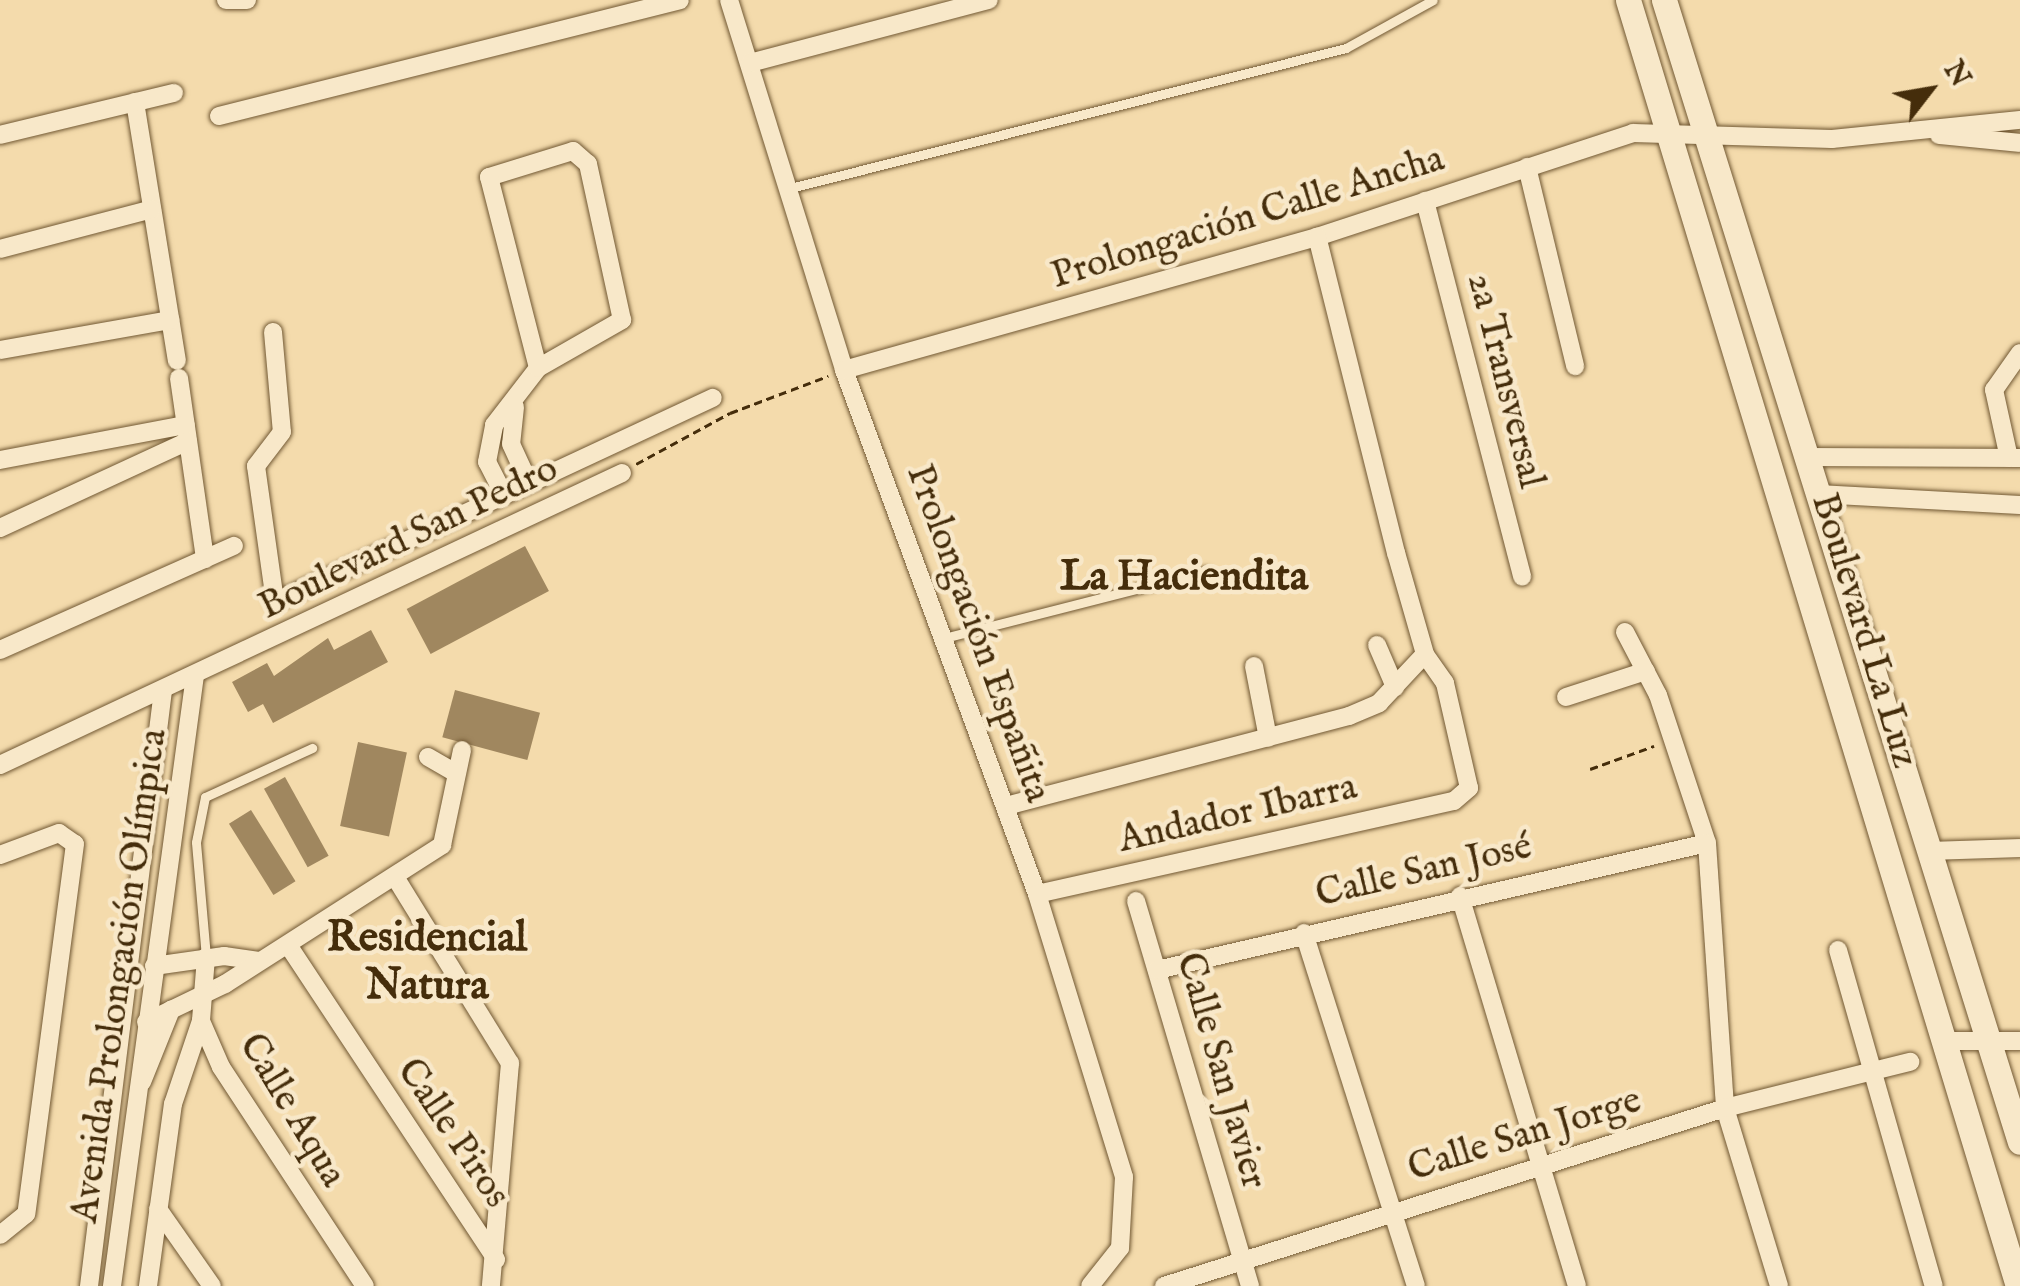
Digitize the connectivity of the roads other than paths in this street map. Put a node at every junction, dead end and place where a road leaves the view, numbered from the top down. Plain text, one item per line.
1 (226, 0) edge
2 (247, 0) edge
3 (680, 0) edge
4 (729, 0) edge
5 (988, 0) edge
6 (1433, 0) edge
7 (1628, 0) edge
8 (1664, 0) edge
9 (750, 64) junction
10 (174, 93) dead end
11 (135, 102) junction
12 (218, 116) dead end
13 (2020, 120) edge
14 (1668, 132) junction
15 (1919, 133) junction
16 (0, 135) edge
17 (1708, 142) junction
18 (2020, 143) edge
19 (1527, 167) junction
20 (794, 187) junction
21 (1425, 202) junction
22 (152, 210) junction
23 (1316, 237) junction
24 (0, 249) edge
25 (170, 320) junction
26 (274, 332) dead end
27 (0, 350) edge
28 (2020, 353) edge
29 (1575, 366) dead end
30 (538, 368) junction
31 (844, 370) junction
32 (713, 398) dead end
33 (515, 407) junction
34 (187, 433) junction
35 (1807, 457) junction
36 (2014, 458) edge
37 (0, 460) edge
38 (622, 473) road end
39 (528, 480) junction
40 (503, 493) junction
41 (1818, 494) junction
42 (2020, 505) edge
43 (473, 508) junction
44 (0, 528) edge
45 (485, 539) junction
46 (234, 546) dead end
47 (204, 559) junction
48 (1206, 571) dead end
49 (1522, 577) dead end
50 (1625, 632) dead end
51 (944, 638) junction
52 (1377, 645) dead end
53 (0, 649) edge
54 (1429, 658) junction
55 (1254, 666) dead end
56 (1646, 671) junction
57 (195, 675) junction
58 (1395, 687) junction
59 (162, 690) junction
60 (1566, 697) dead end
61 (1268, 738) junction
62 (312, 748) dead end
63 (462, 750) dead end
64 (428, 757) dead end
65 (0, 764) edge
66 (456, 773) junction
67 (1006, 806) junction
68 (1707, 843) junction
69 (2020, 848) edge
70 (1930, 851) junction
71 (0, 855) edge
72 (140, 876) junction
73 (395, 876) junction
74 (166, 879) junction
75 (1037, 894) junction
76 (1460, 896) junction
77 (1136, 901) dead end
78 (1304, 933) junction
79 (288, 945) junction
80 (1838, 950) dead end
81 (206, 957) junction
82 (259, 961) junction
83 (154, 966) junction
84 (1157, 970) junction
85 (200, 996) junction
86 (172, 1010) junction
87 (201, 1021) junction
88 (146, 1022) junction
89 (1948, 1041) junction
90 (1988, 1041) junction
91 (2020, 1042) edge
92 (1910, 1062) dead end
93 (1868, 1073) junction
94 (136, 1090) junction
95 (1725, 1108) junction
96 (2020, 1142) edge
97 (1539, 1166) junction
98 (158, 1209) junction
99 (1393, 1212) junction
100 (0, 1235) edge
101 (496, 1259) junction
102 (1242, 1260) junction
103 (89, 1286) edge
104 (112, 1286) edge
105 (148, 1286) edge
106 (212, 1286) edge
107 (365, 1286) edge
108 (491, 1286) edge
109 (1090, 1286) edge
110 (1164, 1286) edge
111 (1250, 1286) edge
112 (1416, 1286) edge
113 (1577, 1286) edge
114 (1779, 1286) edge
115 (1934, 1286) edge
116 (2018, 1286) edge

1 - 2 street
3 - 12 street
4 - 9 street, Prolongación Españita
5 - 9 street
6 - 20 lane
7 - 14 main road, Boulevard La Luz
8 - 17 main road, Boulevard La Luz
9 - 20 street, Prolongación Españita
10 - 11 street
11 - 16 street
11 - 22 street
13 - 15 street
14 - 17 street
14 - 19 street, Prolongación Calle Ancha
14 - 89 main road, Boulevard La Luz
15 - 17 street
15 - 18 street
17 - 35 main road, Boulevard La Luz
19 - 21 street, Prolongación Calle Ancha
19 - 29 street
20 - 31 street, Prolongación Españita
21 - 23 street, Prolongación Calle Ancha
21 - 49 street, 2a Transversal
22 - 24 street
22 - 25 street
23 - 31 street, Prolongación Calle Ancha
23 - 54 street
25 - 27 street
25 - 34 street
26 - 43 street, Boulevard San Pedro
28 - 36 street
30 - 30 street
30 - 33 street
31 - 51 street, Prolongación Españita
32 - 39 street, Boulevard San Pedro
33 - 39 street
33 - 40 street
34 - 37 street
34 - 44 street
34 - 47 street
35 - 36 street
35 - 41 main road, Boulevard La Luz
38 - 45 street, Boulevard San Pedro
39 - 40 street, Boulevard San Pedro
40 - 43 street, Boulevard San Pedro
41 - 42 street
41 - 70 main road, Boulevard La Luz
43 - 45 street
45 - 57 street, Boulevard San Pedro
46 - 47 street
47 - 53 street
48 - 51 lane
50 - 56 street
51 - 67 street, Prolongación Españita
52 - 58 street
54 - 58 street
54 - 75 street, Andador Ibarra
55 - 61 street
56 - 60 street
56 - 68 street
57 - 59 street, Boulevard San Pedro
57 - 74 street, Avenida Prolongación Olímpica
58 - 61 street
59 - 65 street, Boulevard San Pedro
59 - 72 street, Avenida Prolongación Olímpica
61 - 67 street
62 - 81 lane
63 - 66 street
64 - 66 street
66 - 73 street
67 - 75 street, Prolongación Españita
68 - 76 street, Calle San José
68 - 95 street
69 - 70 street
70 - 90 main road, Boulevard La Luz
71 - 100 street
72 - 74 street
72 - 103 street, Avenida Prolongación Olímpica
73 - 79 street
73 - 101 street
74 - 83 street, Avenida Prolongación Olímpica
75 - 109 street, Prolongación Españita
76 - 78 street, Calle San José
76 - 97 street
77 - 84 street, Calle San Javier
78 - 84 street, Calle San José
78 - 99 street
79 - 82 street
79 - 101 street, Calle Piros
80 - 93 street
81 - 82 street
81 - 83 street
81 - 85 street, Calle Aqua
82 - 85 street
83 - 88 street, Avenida Prolongación Olímpica
84 - 102 street, Calle San Javier
85 - 86 street
85 - 87 street, Calle Aqua
86 - 88 street
86 - 94 street
87 - 98 street
87 - 107 street, Calle Aqua
88 - 94 street, Avenida Prolongación Olímpica
89 - 90 street
89 - 116 main road, Boulevard La Luz
90 - 91 street
90 - 96 main road, Boulevard La Luz
92 - 93 street, Calle San Jorge
93 - 95 street, Calle San Jorge
93 - 115 street
94 - 104 street, Avenida Prolongación Olímpica
95 - 97 street, Calle San Jorge
95 - 114 street
97 - 99 street, Calle San Jorge
97 - 113 street
98 - 105 street
98 - 106 street
99 - 102 street, Calle San Jorge
99 - 112 street
101 - 108 street
102 - 110 street, Calle San Jorge
102 - 111 street, Calle San Javier

